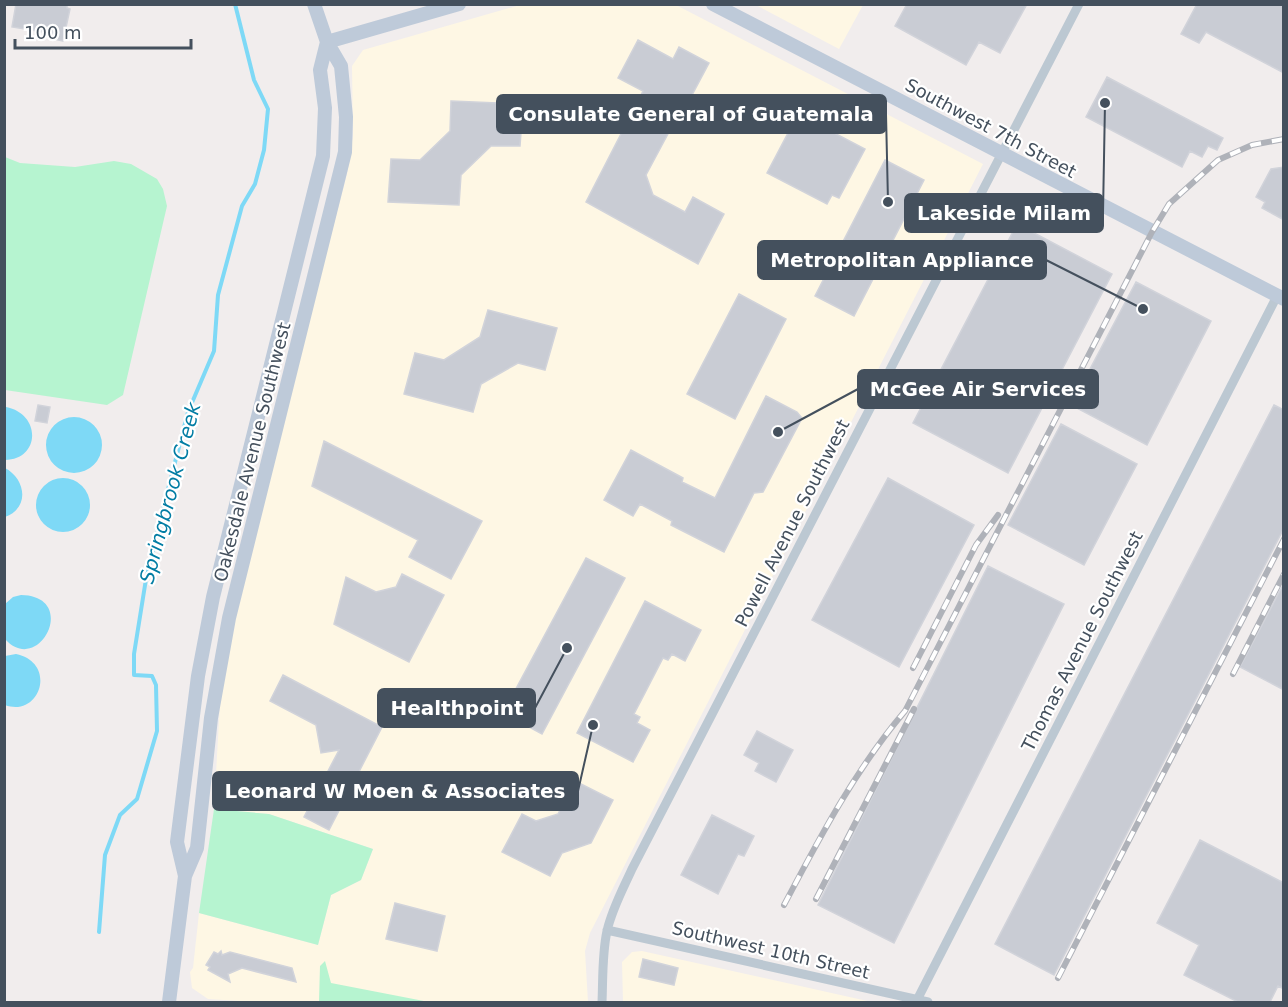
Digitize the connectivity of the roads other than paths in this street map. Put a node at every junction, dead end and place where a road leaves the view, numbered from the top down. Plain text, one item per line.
1 (314, 4) edge
2 (459, 4) edge
3 (713, 4) edge
4 (1078, 4) edge
5 (327, 42) junction
6 (1001, 154) junction
7 (301, 250) junction
8 (1280, 298) edge
9 (286, 391) junction
10 (234, 598) junction
11 (190, 730) junction
12 (185, 876) junction
13 (607, 930) junction
14 (917, 1000) junction
15 (170, 1002) edge
16 (602, 1002) edge
17 (928, 1002) edge

1 - 5 street, Oakesdale Avenue Southwest
2 - 5 street
3 - 6 street, Southwest 7th Street
4 - 6 street, Powell Avenue Southwest
5 - 7 street, Oakesdale Avenue Southwest
5 - 9 street, Oakesdale Avenue Southwest
6 - 8 street, Southwest 7th Street
6 - 13 street, Powell Avenue Southwest
7 - 9 street
7 - 11 street, Oakesdale Avenue Southwest
8 - 14 street, Thomas Avenue Southwest
9 - 10 street, Oakesdale Avenue Southwest
10 - 11 street
10 - 12 street, Oakesdale Avenue Southwest
11 - 12 street, Oakesdale Avenue Southwest
12 - 15 street, Oakesdale Avenue Southwest
13 - 14 street, Southwest 10th Street
13 - 16 street, Powell Avenue Southwest
14 - 17 street, Southwest 10th Street

